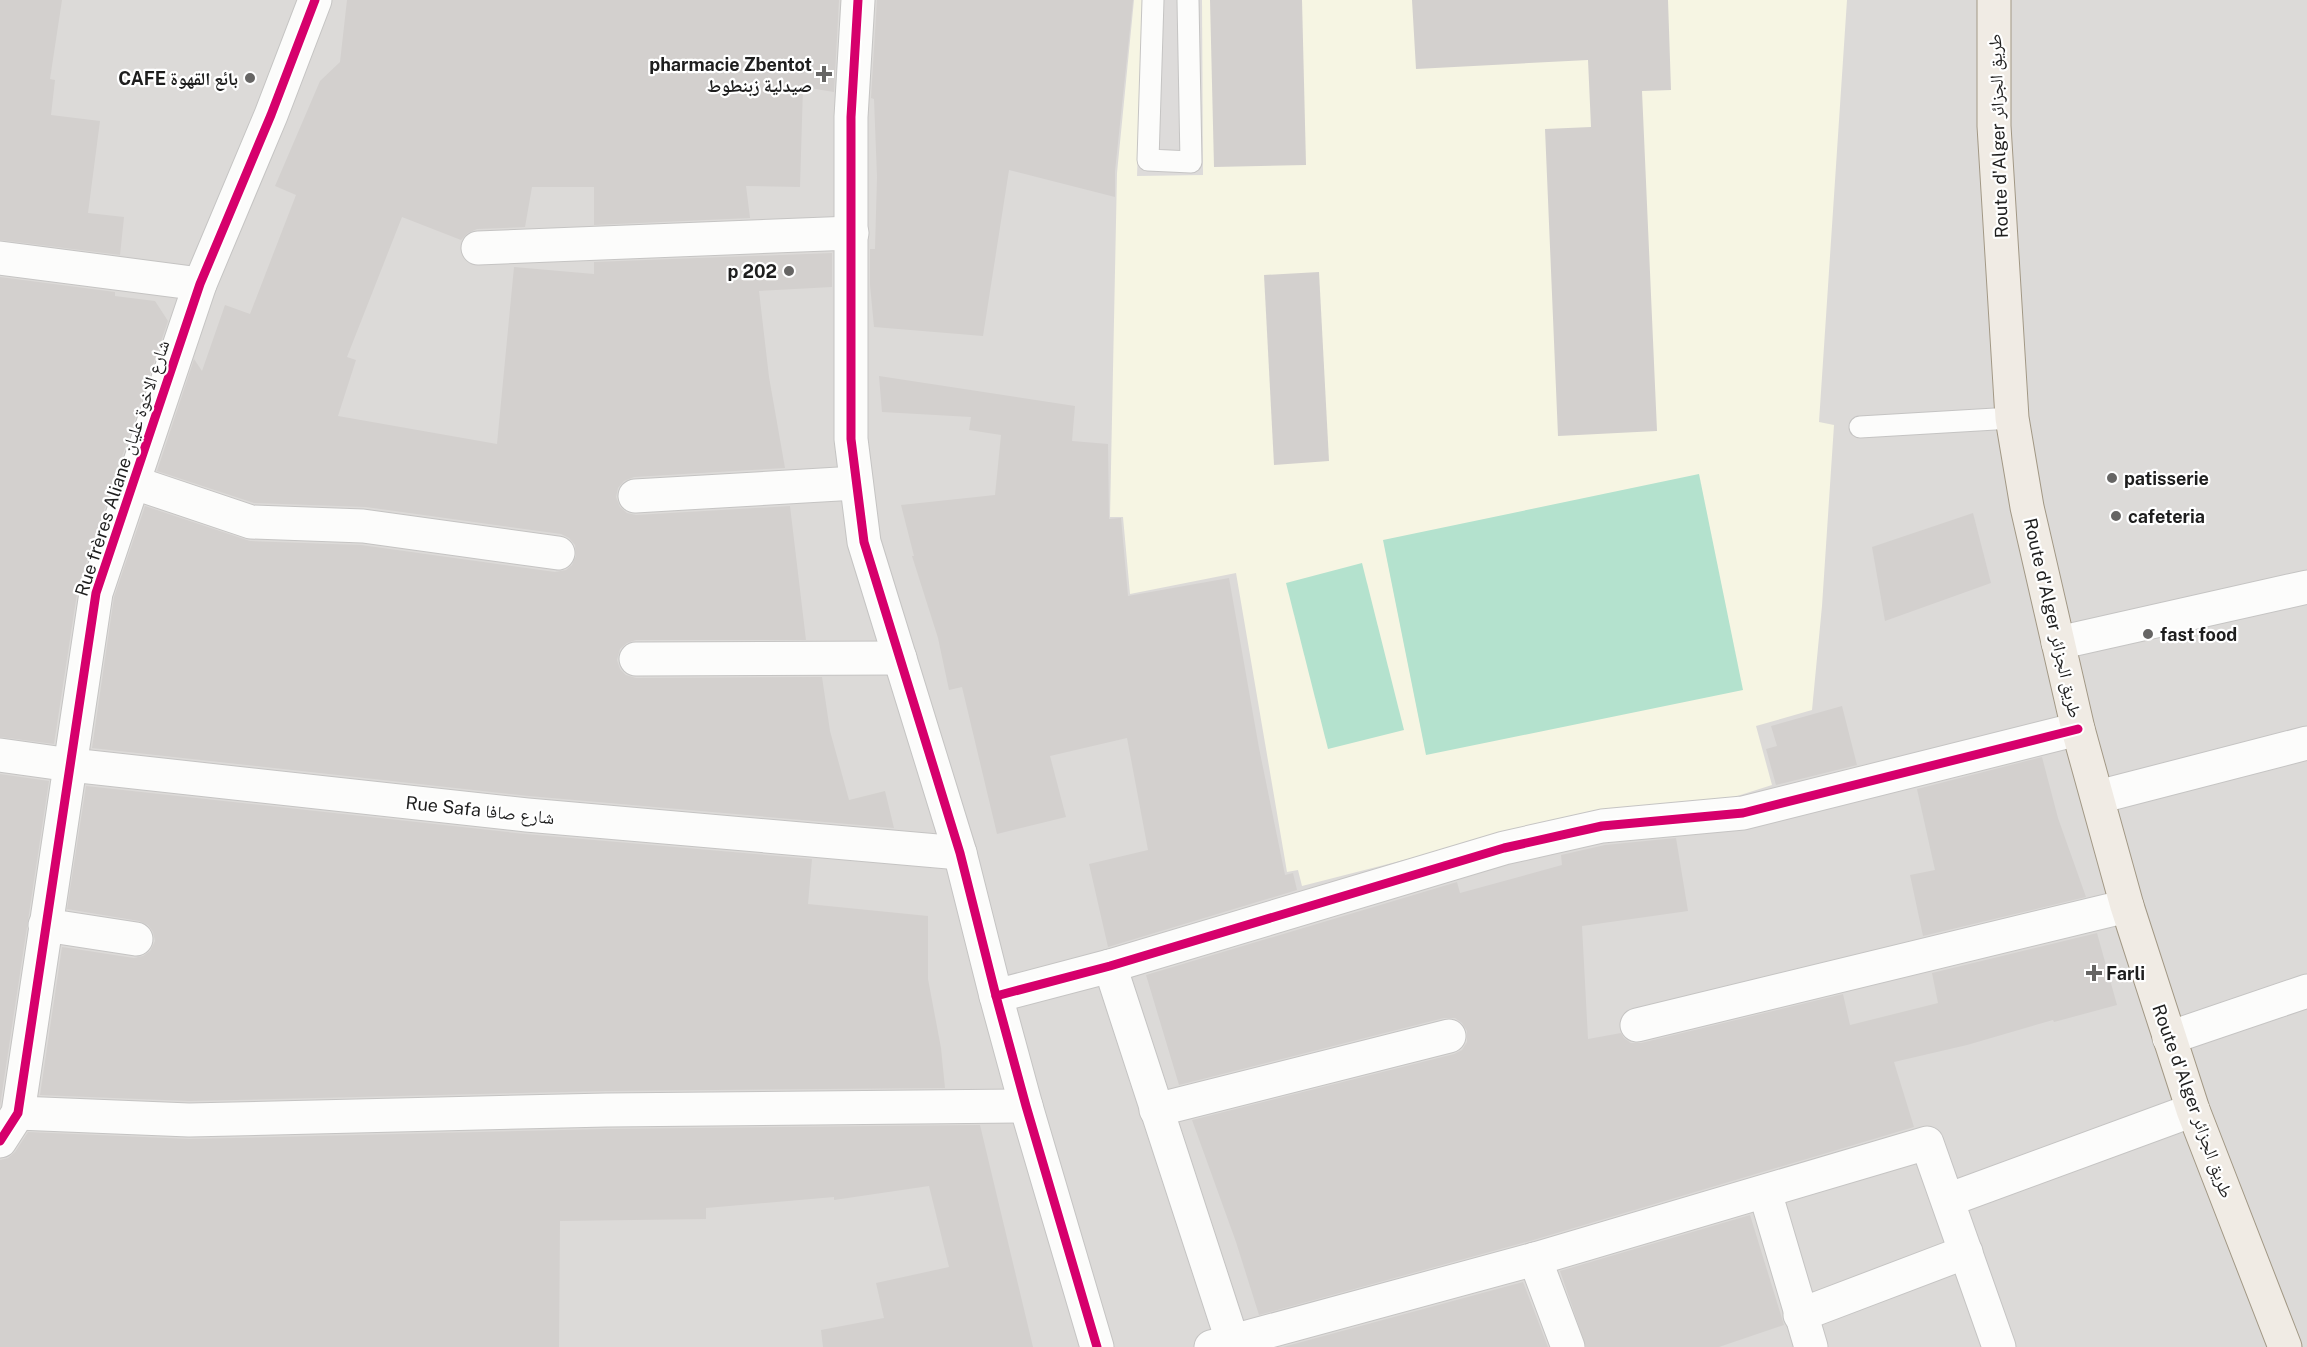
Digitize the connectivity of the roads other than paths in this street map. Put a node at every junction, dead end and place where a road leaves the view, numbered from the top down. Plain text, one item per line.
1 (315, 0) edge
2 (858, 0) edge
3 (1153, 0) edge
4 (1188, 0) edge
5 (1994, 0) edge
6 (852, 233) junction
7 (478, 248) dead end
8 (0, 258) edge
9 (200, 284) junction
10 (2012, 418) junction
11 (1860, 427) dead end
12 (132, 482) junction
13 (856, 483) junction
14 (635, 496) dead end
15 (558, 553) dead end
16 (2307, 587) edge
17 (2058, 643) junction
18 (900, 658) junction
19 (636, 659) dead end
20 (2078, 729) junction
21 (2307, 743) edge
22 (0, 755) edge
23 (71, 765) junction
24 (2098, 796) junction
25 (960, 853) junction
26 (2127, 906) junction
27 (45, 925) junction
28 (136, 939) dead end
29 (1110, 966) junction
30 (2307, 990) edge
31 (996, 996) junction
32 (1637, 1025) dead end
33 (1449, 1036) dead end
34 (2169, 1038) junction
35 (1026, 1106) junction
36 (1156, 1110) junction
37 (2193, 1110) junction
38 (18, 1113) junction
39 (0, 1141) edge
40 (1765, 1192) junction
41 (1948, 1200) junction
42 (1966, 1252) junction
43 (1535, 1259) junction
44 (1800, 1315) junction
45 (1222, 1345) edge
46 (1097, 1347) edge
47 (1568, 1347) edge
48 (1811, 1347) edge
49 (1999, 1347) edge
50 (2286, 1347) edge

1 - 9 street, Rue frères Aliane شارع الاخوة عليان
2 - 6 street
3 - 4 lane
5 - 10 main road, Route d'Alger طريق الجزائر
6 - 7 street
6 - 13 street
8 - 9 street
9 - 12 street, Rue frères Aliane شارع الاخوة عليان
10 - 11 lane
10 - 17 main road, Route d'Alger طريق الجزائر
12 - 15 street
12 - 23 street, Rue frères Aliane شارع الاخوة عليان
13 - 14 street
13 - 18 street
16 - 17 street
17 - 20 main road, Route d'Alger طريق الجزائر
18 - 19 street
18 - 25 street
20 - 24 main road, Route d'Alger طريق الجزائر
20 - 29 street
21 - 24 street
22 - 23 street, Rue Safa شارع صافا
23 - 25 street, Rue Safa شارع صافا
23 - 27 street, Rue frères Aliane شارع الاخوة عليان
24 - 26 main road, Route d'Alger طريق الجزائر
25 - 31 street
26 - 32 street
26 - 34 main road, Route d'Alger طريق الجزائر
27 - 28 street
27 - 38 street, Rue frères Aliane شارع الاخوة عليان
29 - 31 street
29 - 36 street
30 - 34 street
31 - 35 street
33 - 36 street
34 - 37 main road, Route d'Alger طريق الجزائر
35 - 38 street
35 - 46 street
36 - 45 street
37 - 41 street
37 - 50 main road, Route d'Alger طريق الجزائر
38 - 39 street, Rue frères Aliane شارع الاخوة عليان
40 - 41 street
40 - 43 street
40 - 44 street
41 - 42 street
42 - 44 street
42 - 49 street
43 - 45 street
43 - 47 street
44 - 48 street

